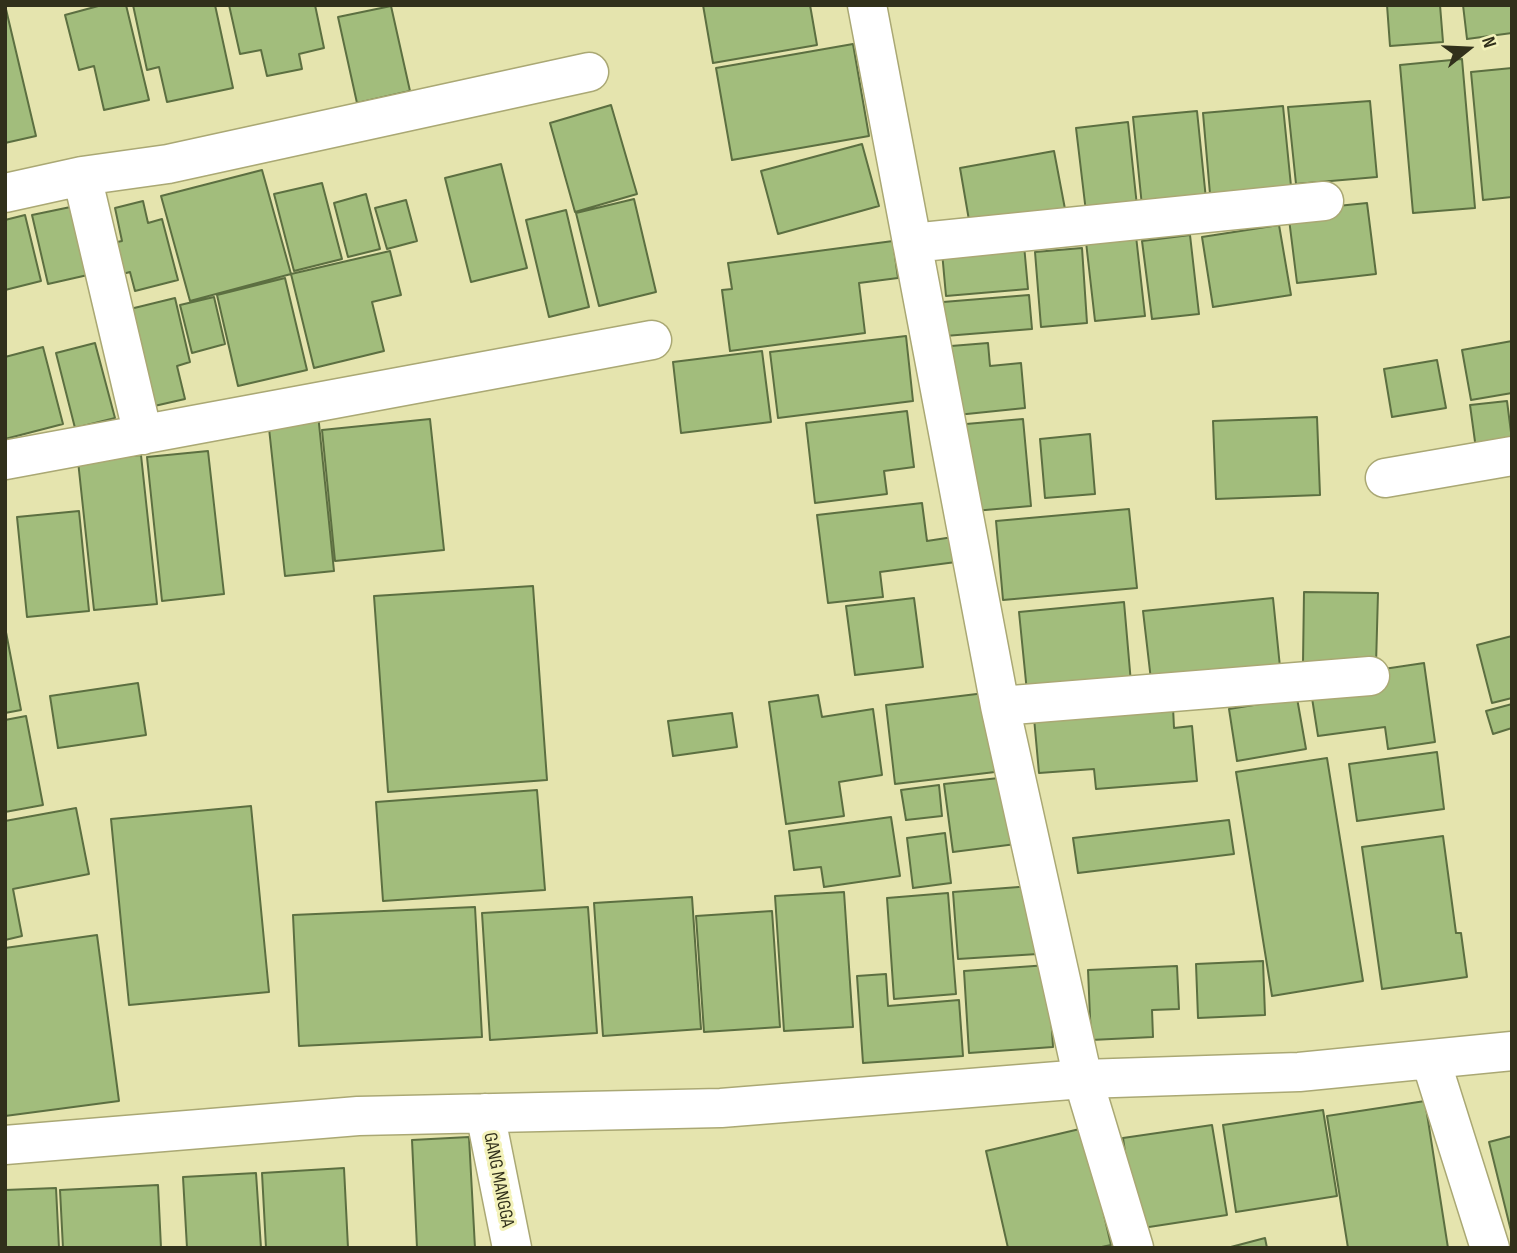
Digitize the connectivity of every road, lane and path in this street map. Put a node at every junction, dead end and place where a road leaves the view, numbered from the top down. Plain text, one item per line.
1 (867, 5) edge
2 (589, 72) dead end
3 (82, 176) junction
4 (5, 193) edge
5 (1324, 201) dead end
6 (912, 243) junction
7 (652, 340) dead end
8 (143, 435) junction
9 (1512, 456) edge
10 (5, 460) edge
11 (1385, 478) dead end
12 (1370, 676) dead end
13 (1000, 706) junction
14 (1512, 1051) edge
15 (1431, 1061) junction
16 (1083, 1079) junction
17 (485, 1113) junction
18 (5, 1145) edge
19 (512, 1248) edge
20 (1134, 1248) edge
21 (1490, 1248) edge

1 - 6 street
2 - 3 street
3 - 4 street
3 - 8 street
5 - 6 street
6 - 13 street
7 - 8 street
8 - 10 street
9 - 11 street
12 - 13 street
13 - 16 street
14 - 15 street
15 - 16 street
15 - 21 street
16 - 17 street
16 - 20 street
17 - 18 street
17 - 19 street, GANG MANGGA

